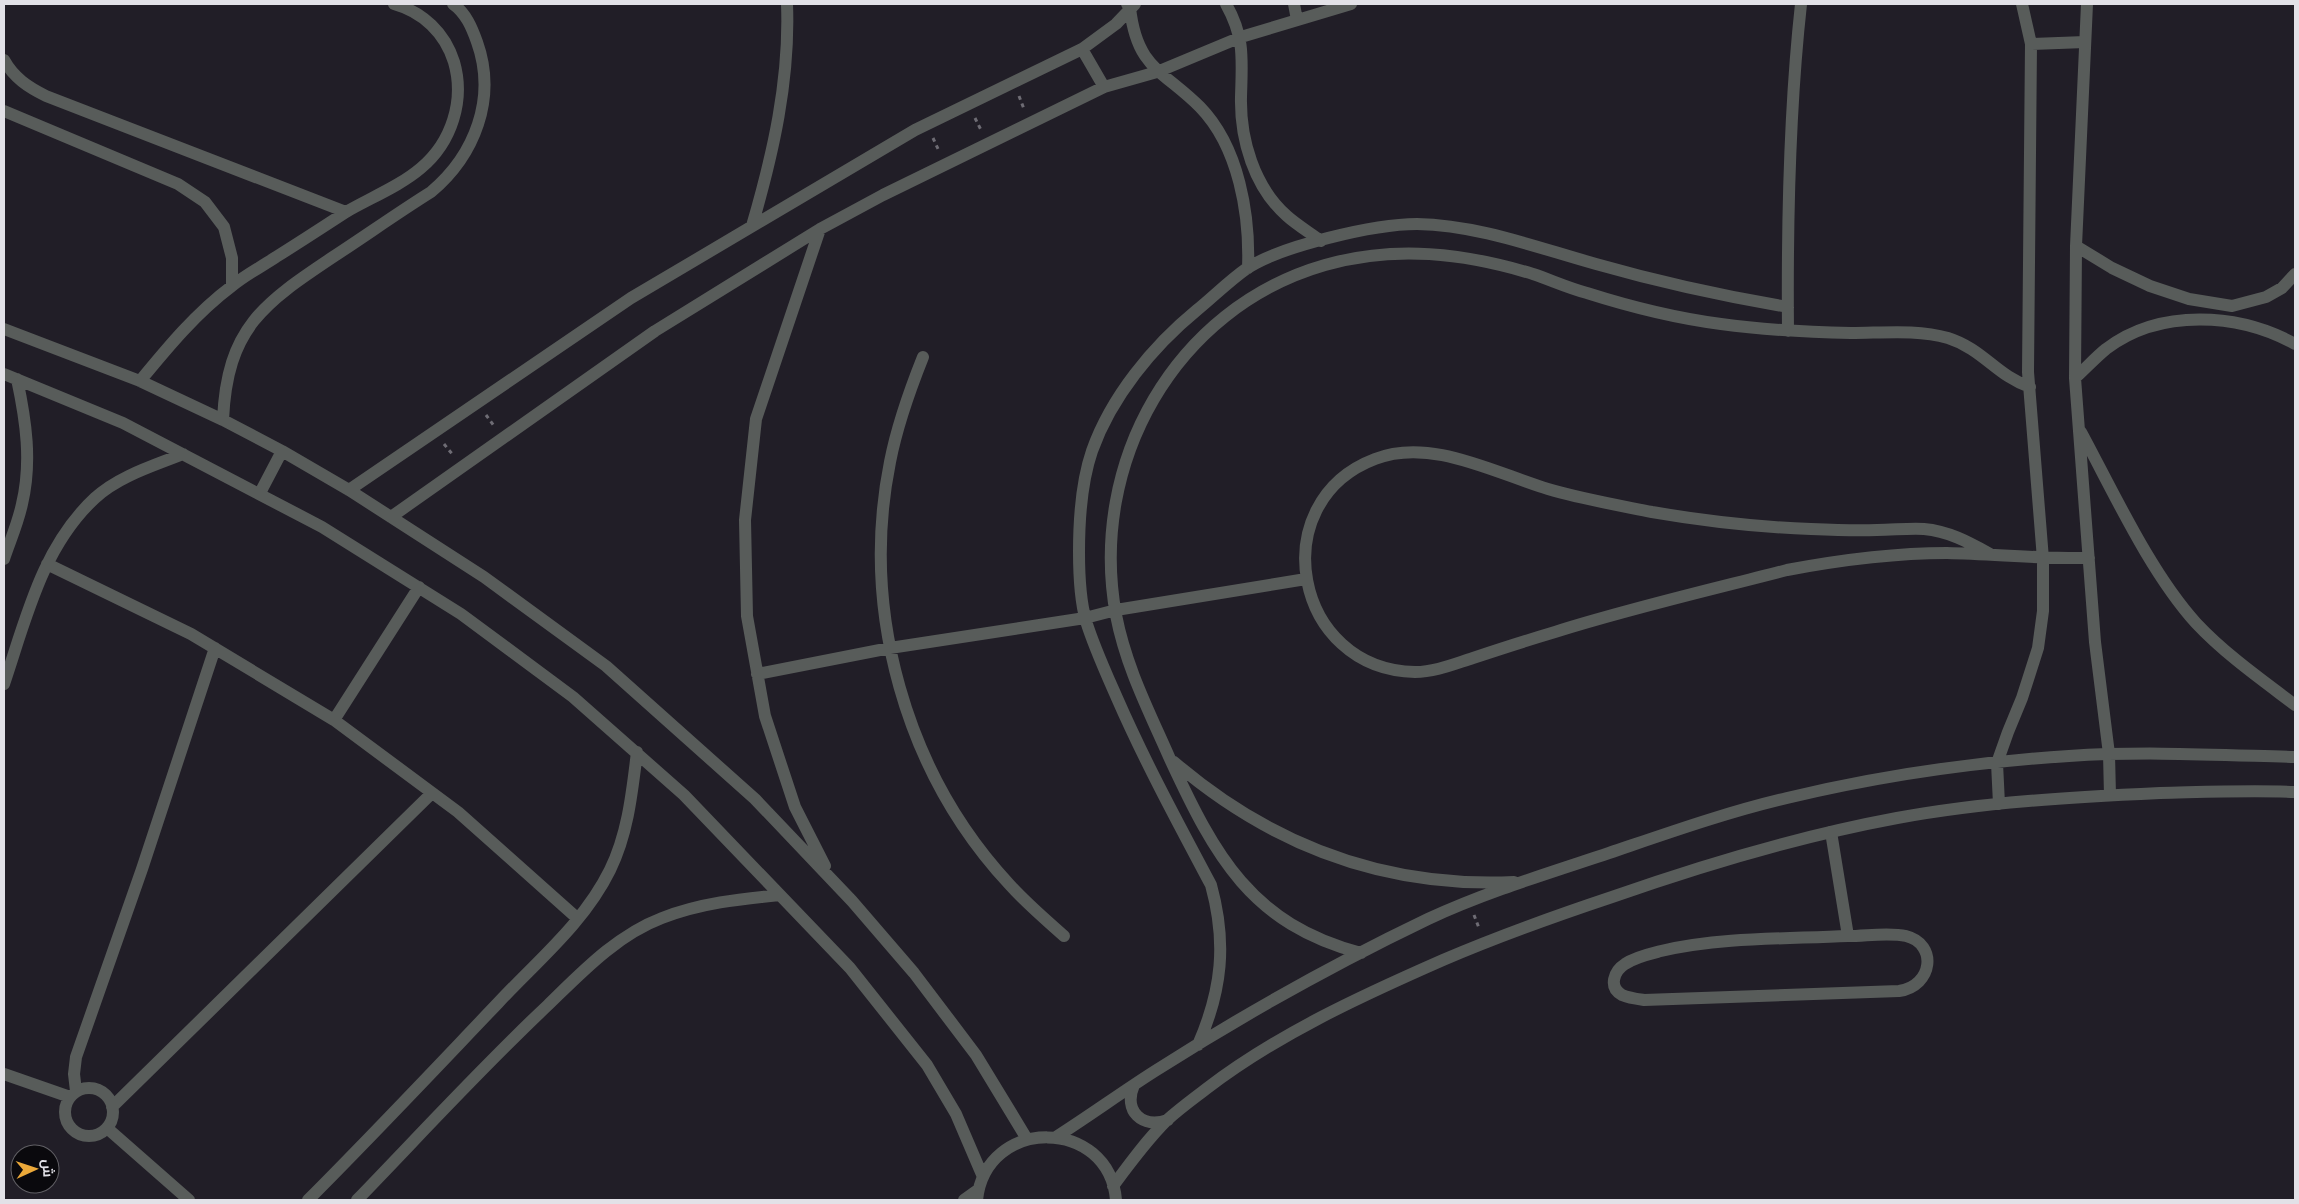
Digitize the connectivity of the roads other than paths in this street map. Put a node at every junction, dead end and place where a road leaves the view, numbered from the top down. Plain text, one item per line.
1 (394, 4) edge
2 (453, 4) edge
3 (787, 4) edge
4 (1226, 4) edge
5 (1294, 4) edge
6 (1351, 4) edge
7 (1801, 4) edge
8 (2022, 4) edge
9 (2087, 4) edge
10 (1131, 5) edge
11 (1297, 20) junction
12 (1241, 37) junction
13 (2085, 42) junction
14 (2031, 44) junction
15 (1082, 49) junction
16 (4, 60) edge
17 (1157, 72) junction
18 (1104, 87) junction
19 (4, 111) edge
20 (346, 212) junction
21 (752, 226) junction
22 (820, 229) junction
23 (1321, 241) junction
24 (2076, 246) junction
25 (1248, 268) junction
26 (2295, 274) edge
27 (232, 285) junction
28 (1788, 307) junction
29 (4, 329) edge
30 (1788, 331) junction
31 (2295, 344) edge
32 (923, 357) dead end
33 (4, 374) edge
34 (2075, 378) junction
35 (17, 379) junction
36 (140, 382) junction
37 (2030, 387) junction
38 (223, 420) junction
39 (2079, 428) junction
40 (282, 451) junction
41 (183, 454) junction
42 (348, 490) junction
43 (260, 493) junction
44 (391, 516) junction
45 (1992, 555) junction
46 (2089, 558) junction
47 (4, 559) edge
48 (2043, 559) junction
49 (47, 564) junction
50 (1306, 579) junction
51 (419, 587) junction
52 (1116, 610) junction
53 (1085, 618) junction
54 (215, 648) junction
55 (890, 648) junction
56 (757, 674) junction
57 (4, 684) edge
58 (2295, 705) edge
59 (334, 720) junction
60 (637, 752) junction
61 (2109, 754) junction
62 (2295, 757) edge
63 (1171, 760) junction
64 (1998, 763) junction
65 (2295, 792) edge
66 (432, 793) junction
67 (2110, 795) junction
68 (1999, 804) junction
69 (1831, 832) junction
70 (832, 879) junction
71 (1524, 882) junction
72 (780, 895) junction
73 (578, 918) junction
74 (1064, 936) dead end
75 (1848, 936) junction
76 (1361, 953) junction
77 (1198, 1045) junction
78 (4, 1074) edge
79 (1134, 1085) junction
80 (73, 1094) junction
81 (112, 1106) junction
82 (1168, 1120) junction
83 (107, 1128) junction
84 (1056, 1137) junction
85 (1027, 1139) junction
86 (983, 1177) junction
87 (1113, 1186) junction
88 (977, 1195) edge
89 (189, 1200) edge
90 (308, 1200) edge
91 (357, 1200) edge
92 (964, 1200) edge
93 (1116, 1200) edge

1 - 20 street
2 - 38 street
3 - 21 street
4 - 12 street
5 - 11 street
6 - 11 street
7 - 28 street
8 - 14 street
9 - 13 street
10 - 15 street
10 - 17 street
11 - 12 street
12 - 17 street
12 - 23 street
13 - 14 street
13 - 24 street
14 - 37 street
15 - 18 street
15 - 21 street
16 - 20 street
17 - 18 street
17 - 25 street
18 - 22 street
19 - 27 street
20 - 27 street
21 - 42 street
22 - 44 street
22 - 56 street
23 - 25 street
23 - 28 street
24 - 26 street
24 - 34 street
25 - 53 street
27 - 36 street
28 - 30 street
29 - 36 street
30 - 37 street
30 - 52 street
31 - 34 street
32 - 55 street
33 - 35 street
34 - 39 street
35 - 41 street
35 - 47 street
36 - 38 street
37 - 48 street
38 - 40 street
39 - 46 street
39 - 58 street
40 - 42 street
40 - 43 street
41 - 43 street
41 - 49 street
42 - 44 street
43 - 51 street
44 - 70 street
45 - 48 street
45 - 50 street
45 - 50 street
46 - 48 street
46 - 61 street
48 - 64 street
49 - 54 street
49 - 57 street
50 - 52 street
51 - 59 street
51 - 60 street
52 - 53 street
52 - 63 street
53 - 55 street
53 - 77 street
54 - 59 street
54 - 80 street
55 - 56 street
55 - 74 street
56 - 70 street
59 - 66 street
60 - 72 street
60 - 73 street
61 - 62 street
61 - 64 street
61 - 67 street
63 - 71 street
63 - 76 street
64 - 68 street
64 - 71 street
65 - 67 street
66 - 73 street
66 - 81 street
67 - 68 street
68 - 69 street
69 - 75 street
69 - 82 street
70 - 85 street
71 - 76 street
72 - 86 street
72 - 91 street
73 - 90 street
75 - 75 street
76 - 77 street
77 - 79 street
78 - 80 street
79 - 82 street
79 - 84 street
80 - 81 street
80 - 83 street
81 - 83 street
82 - 87 street
83 - 89 street
84 - 85 street
84 - 87 street
85 - 86 street
86 - 88 street
87 - 93 street
88 - 92 street

